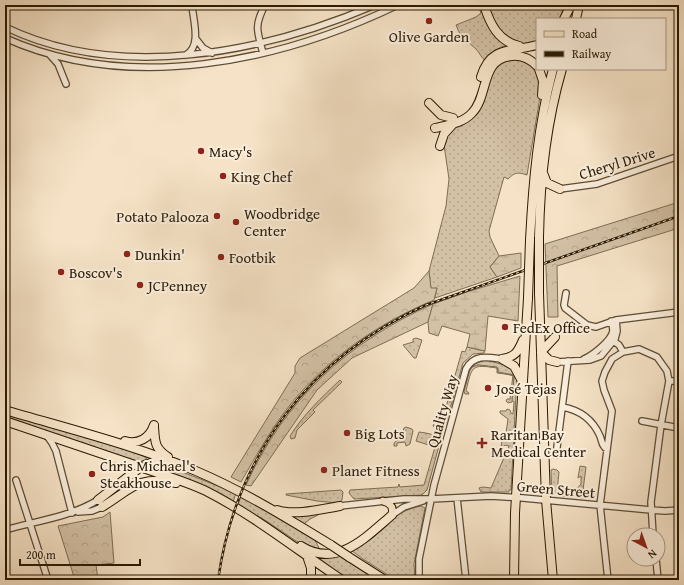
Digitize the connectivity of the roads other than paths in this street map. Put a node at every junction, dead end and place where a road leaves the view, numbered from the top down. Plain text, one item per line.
1 (192, 5) edge
2 (265, 5) edge
3 (375, 5) edge
4 (398, 5) edge
5 (484, 5) edge
6 (571, 5) edge
7 (580, 5) edge
8 (385, 8) edge
9 (564, 18) edge
10 (568, 18) edge
11 (576, 18) edge
12 (5, 28) edge
13 (5, 38) edge
14 (196, 39) junction
15 (260, 44) junction
16 (536, 45) edge
17 (526, 47) junction
18 (212, 53) junction
19 (263, 53) junction
20 (48, 54) junction
21 (182, 56) junction
22 (536, 65) edge
23 (539, 70) edge
24 (553, 70) edge
25 (562, 70) edge
26 (66, 84) dead end
27 (429, 103) dead end
28 (453, 121) junction
29 (541, 124) junction
30 (434, 125) dead end
31 (440, 146) dead end
32 (679, 156) edge
33 (542, 170) junction
34 (560, 189) junction
35 (540, 202) junction
36 (566, 293) dead end
37 (679, 312) edge
38 (613, 320) junction
39 (540, 328) junction
40 (526, 334) junction
41 (611, 339) junction
42 (541, 352) junction
43 (623, 352) junction
44 (502, 359) junction
45 (568, 361) junction
46 (557, 362) junction
47 (542, 380) junction
48 (669, 381) junction
49 (679, 381) edge
50 (523, 384) junction
51 (562, 407) junction
52 (5, 410) edge
53 (5, 421) edge
54 (642, 421) dead end
55 (661, 425) junction
56 (679, 428) edge
57 (43, 434) junction
58 (94, 436) junction
59 (67, 442) junction
60 (607, 450) junction
61 (56, 451) junction
62 (556, 455) dead end
63 (184, 466) junction
64 (16, 480) dead end
65 (516, 497) junction
66 (457, 498) junction
67 (431, 499) junction
68 (546, 500) junction
69 (223, 501) junction
70 (382, 501) junction
71 (100, 503) junction
72 (262, 503) junction
73 (600, 505) junction
74 (340, 506) joint
75 (651, 510) junction
76 (679, 510) edge
77 (72, 513) junction
78 (392, 514) junction
79 (29, 523) junction
80 (652, 527) edge
81 (5, 530) edge
82 (273, 532) junction
83 (307, 556) junction
84 (657, 567) edge
85 (328, 571) junction
86 (374, 573) junction
87 (48, 580) edge
88 (311, 580) edge
89 (315, 580) edge
90 (342, 580) edge
91 (385, 580) edge
92 (390, 580) edge
93 (419, 580) edge
94 (466, 580) edge
95 (514, 580) edge
96 (553, 580) edge
97 (608, 580) edge
98 (658, 580) edge

1 - 14 street
2 - 15 street
3 - 15 street
4 - 8 street
5 - 17 highway
6 - 9 highway
6 - 10 highway
7 - 11 highway
8 - 19 street
12 - 21 street
13 - 20 street
14 - 18 street
14 - 21 street
15 - 18 street
15 - 19 street
16 - 17 highway
17 - 28 highway
18 - 21 street
19 - 20 street
20 - 26 street
22 - 28 highway
23 - 29 highway
24 - 29 highway
25 - 33 highway
27 - 28 highway
28 - 30 highway
28 - 31 highway
29 - 40 highway, bridge
32 - 34 street, Cheryl Drive
33 - 34 highway
33 - 35 highway
34 - 35 highway
35 - 39 highway, bridge
36 - 38 street
37 - 38 street
38 - 41 street
39 - 42 highway
39 - 42 highway
40 - 44 highway
40 - 50 highway
41 - 43 street
41 - 45 street
42 - 46 highway
42 - 47 highway
43 - 48 street
43 - 60 street
44 - 50 highway
44 - 67 street, Quality Way
45 - 46 street
45 - 51 street
46 - 47 highway
47 - 68 highway
48 - 49 street
48 - 55 street
50 - 65 highway
51 - 60 street
51 - 62 street
52 - 58 highway
53 - 57 highway
54 - 55 street
55 - 56 street
55 - 75 street
57 - 59 highway
57 - 61 street
58 - 63 highway
58 - 63 highway
59 - 61 street
59 - 69 highway, bridge
60 - 73 street
61 - 77 street
63 - 71 highway
63 - 72 highway
64 - 79 street
65 - 66 street, Green Street
65 - 68 street, Green Street
65 - 95 highway
66 - 67 street, Green Street
66 - 94 street
67 - 70 street, Green Street
67 - 78 street, Green Street
67 - 93 street, Quality Way
68 - 73 street, Green Street
68 - 96 highway
69 - 71 highway
69 - 82 highway
70 - 74 street, Green Street
70 - 78 main road
71 - 77 street
72 - 74 highway
72 - 86 highway, bridge
73 - 75 street, Green Street
73 - 97 street
75 - 76 street, Green Street
75 - 80 street
77 - 79 street
78 - 82 highway
79 - 81 street
79 - 87 street
82 - 83 highway
83 - 85 highway
83 - 88 highway
84 - 98 street
85 - 89 highway
85 - 90 highway
86 - 91 highway
86 - 92 highway

